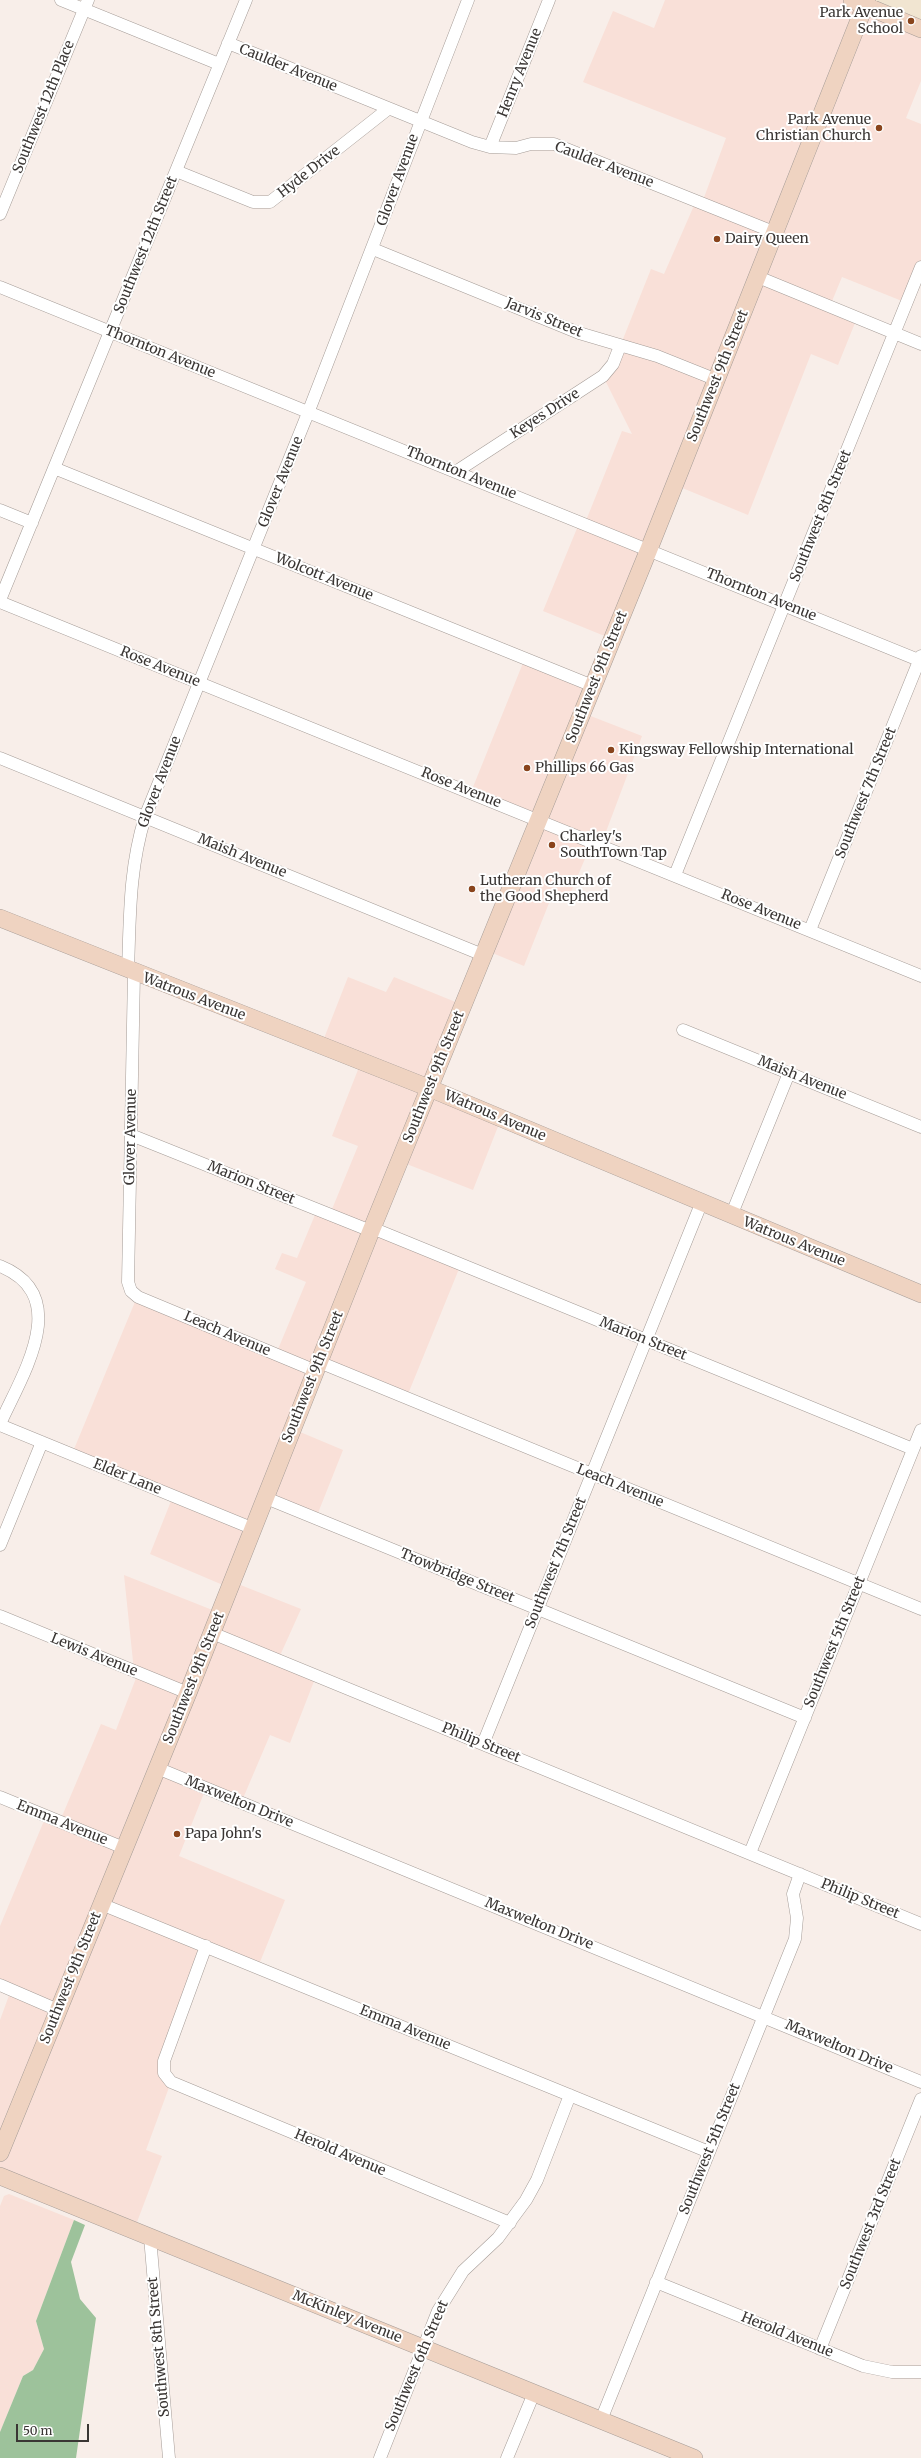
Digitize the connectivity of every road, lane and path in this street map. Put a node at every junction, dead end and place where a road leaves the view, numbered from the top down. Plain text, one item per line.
1 (61, 0) edge
2 (246, 0) edge
3 (466, 0) edge
4 (549, 0) edge
5 (861, 2) edge
6 (86, 5) edge
7 (921, 29) edge
8 (228, 43) junction
9 (219, 64) junction
10 (388, 109) junction
11 (419, 121) junction
12 (490, 147) junction
13 (176, 170) junction
14 (0, 214) edge
15 (776, 233) junction
16 (373, 249) junction
17 (921, 267) edge
18 (758, 277) junction
19 (0, 287) edge
20 (110, 332) junction
21 (895, 333) junction
22 (921, 344) edge
23 (620, 346) junction
24 (716, 380) junction
25 (308, 413) junction
26 (54, 468) junction
27 (457, 471) junction
28 (0, 510) edge
29 (32, 523) junction
30 (254, 548) junction
31 (649, 549) junction
32 (0, 601) edge
33 (785, 604) junction
34 (920, 659) edge
35 (200, 683) junction
36 (593, 686) junction
37 (0, 758) edge
38 (145, 817) junction
39 (539, 819) junction
40 (675, 875) junction
41 (0, 918) edge
42 (810, 930) junction
43 (483, 955) junction
44 (131, 972) junction
45 (921, 976) edge
46 (683, 1030) dead end
47 (789, 1073) junction
48 (429, 1088) junction
49 (921, 1127) edge
50 (131, 1135) junction
51 (701, 1204) junction
52 (731, 1216) junction
53 (372, 1230) junction
54 (1, 1266) edge
55 (921, 1294) edge
56 (138, 1297) joint
57 (646, 1340) junction
58 (317, 1367) junction
59 (0, 1424) edge
60 (921, 1430) edge
61 (42, 1442) junction
62 (913, 1449) junction
63 (592, 1474) junction
64 (266, 1498) junction
65 (254, 1529) junction
66 (0, 1545) edge
67 (859, 1584) junction
68 (538, 1609) junction
69 (921, 1609) edge
70 (0, 1616) edge
71 (212, 1634) junction
72 (188, 1693) junction
73 (805, 1718) junction
74 (483, 1744) junction
75 (157, 1768) junction
76 (0, 1797) edge
77 (124, 1848) junction
78 (750, 1853) junction
79 (800, 1874) junction
80 (101, 1904) junction
81 (921, 1924) edge
82 (206, 1946) junction
83 (0, 1986) edge
84 (58, 2010) junction
85 (764, 2016) junction
86 (921, 2082) edge
87 (570, 2095) junction
88 (921, 2099) edge
89 (709, 2152) junction
90 (0, 2153) edge
91 (0, 2176) edge
92 (510, 2223) junction
93 (150, 2237) junction
94 (656, 2282) junction
95 (424, 2348) junction
96 (820, 2349) junction
97 (921, 2372) edge
98 (534, 2393) junction
99 (601, 2420) junction
100 (169, 2458) edge
101 (380, 2458) edge
102 (507, 2458) edge
103 (694, 2458) edge

1 - 6 street, Caulder Avenue
2 - 8 street, Southwest 12th Street
3 - 11 street, Glover Avenue
4 - 12 street, Henry Avenue
5 - 7 main road
5 - 15 main road, Southwest 9th Street
6 - 9 street, Caulder Avenue
6 - 14 street, Southwest 12th Place
8 - 9 street, Southwest 12th Street
8 - 10 street, Caulder Avenue
9 - 13 street, Southwest 12th Street
10 - 11 street, Caulder Avenue
10 - 13 street, Hyde Drive
11 - 12 street, Caulder Avenue
11 - 16 street, Glover Avenue
12 - 15 street, Caulder Avenue
13 - 20 street, Southwest 12th Street
15 - 18 main road, Southwest 9th Street
16 - 23 street, Jarvis Street
16 - 25 street, Glover Avenue
17 - 21 street, Southwest 8th Street
18 - 21 street
18 - 24 main road, Southwest 9th Street
19 - 20 street, Thornton Avenue
20 - 25 street, Thornton Avenue
20 - 26 street, Southwest 12th Street
21 - 22 street
21 - 33 street, Southwest 8th Street
23 - 24 street, Jarvis Street
23 - 27 street, Keyes Drive
24 - 31 main road, Southwest 9th Street
25 - 27 street, Thornton Avenue
25 - 30 street, Glover Avenue
26 - 29 street, Southwest 12th Street
26 - 30 street, Wolcott Avenue
27 - 31 street, Thornton Avenue
28 - 29 street
29 - 32 street, Southwest 12th Street
30 - 35 street, Glover Avenue
30 - 36 street, Wolcott Avenue
31 - 33 street, Thornton Avenue
31 - 36 main road, Southwest 9th Street
32 - 35 street, Rose Avenue
33 - 34 street, Thornton Avenue
33 - 40 street, Southwest 8th Street
34 - 42 street, Southwest 7th Street
35 - 38 street, Glover Avenue
35 - 39 street, Rose Avenue
36 - 39 main road, Southwest 9th Street
37 - 38 street, Maish Avenue
38 - 43 street, Maish Avenue
38 - 44 street, Glover Avenue
39 - 40 street, Rose Avenue
39 - 43 main road, Southwest 9th Street
40 - 42 street, Rose Avenue
41 - 44 main road, Watrous Avenue
42 - 45 street, Rose Avenue
43 - 48 main road, Southwest 9th Street
44 - 48 main road, Watrous Avenue
44 - 50 street, Glover Avenue
46 - 47 street, Maish Avenue
47 - 49 street, Maish Avenue
47 - 52 street
48 - 51 main road, Watrous Avenue
48 - 53 main road, Southwest 9th Street
50 - 53 street, Marion Street
50 - 56 street, Glover Avenue
51 - 52 main road, Watrous Avenue
51 - 57 street, Southwest 7th Street
52 - 55 main road, Watrous Avenue
53 - 57 street, Marion Street
53 - 58 main road, Southwest 9th Street
54 - 59 street
56 - 58 street, Leach Avenue
57 - 62 street, Marion Street
57 - 63 street, Southwest 7th Street
58 - 63 street, Leach Avenue
58 - 64 main road, Southwest 9th Street
59 - 61 street, Elder Lane
60 - 62 street, Southwest 5th Street
61 - 65 street, Elder Lane
61 - 66 street
62 - 67 street, Southwest 5th Street
63 - 67 street, Leach Avenue
63 - 68 street, Southwest 7th Street
64 - 65 main road, Southwest 9th Street
64 - 68 street, Trowbridge Street
65 - 71 main road, Southwest 9th Street
67 - 69 street, Leach Avenue
67 - 73 street, Southwest 5th Street
68 - 73 street, Trowbridge Street
68 - 74 street, Southwest 7th Street
70 - 72 street, Lewis Avenue
71 - 72 main road, Southwest 9th Street
71 - 74 street, Philip Street
72 - 75 main road, Southwest 9th Street
73 - 78 street, Southwest 5th Street
74 - 78 street, Philip Street
75 - 77 main road, Southwest 9th Street
75 - 85 street, Maxwelton Drive
76 - 77 street, Emma Avenue
77 - 80 main road, Southwest 9th Street
78 - 79 street, Philip Street
79 - 81 street, Philip Street
79 - 85 street, Southwest 5th Street
80 - 82 street, Emma Avenue
80 - 84 main road, Southwest 9th Street
82 - 87 street, Emma Avenue
82 - 92 street, Herold Avenue
83 - 84 street
84 - 90 main road, Southwest 9th Street
85 - 86 street, Maxwelton Drive
85 - 89 street, Southwest 5th Street
87 - 89 street, Emma Avenue
87 - 92 street, Southwest 6th Street
88 - 96 street, Southwest 3rd Street
89 - 94 street, Southwest 5th Street
91 - 93 main road, McKinley Avenue
92 - 95 street, Southwest 6th Street
93 - 95 main road, McKinley Avenue
93 - 100 street, Southwest 8th Street
94 - 96 street, Herold Avenue
94 - 99 street, Southwest 5th Street
95 - 98 main road, McKinley Avenue
95 - 101 street, Southwest 6th Street
96 - 97 street, Herold Avenue
98 - 99 main road, McKinley Avenue
98 - 102 street
99 - 103 main road, McKinley Avenue

